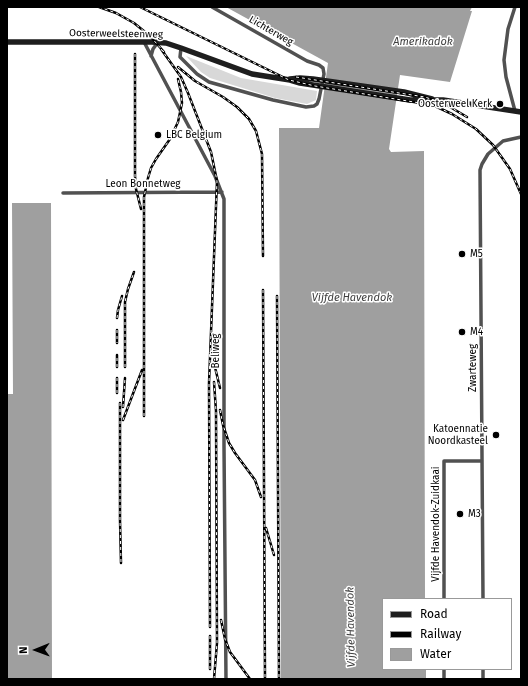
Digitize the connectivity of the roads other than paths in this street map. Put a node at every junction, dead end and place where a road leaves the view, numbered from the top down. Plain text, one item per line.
1 (212, 7) edge
2 (515, 7) edge
3 (7, 42) edge
4 (144, 42) junction
5 (158, 42) junction
6 (181, 48) junction
7 (151, 56) junction
8 (518, 111) edge
9 (521, 137) edge
10 (222, 192) junction
11 (63, 193) dead end
12 (482, 461) junction
13 (444, 598) edge
14 (483, 598) edge
15 (226, 679) edge

1 - 6 street, Lichterweg
2 - 8 street
3 - 4 main road, Oosterweelsteenweg
4 - 5 main road, Oosterweelsteenweg
4 - 7 street, Beliweg
5 - 6 main road, Oosterweelsteenweg
5 - 7 street
6 - 8 main road, Oosterweelsteenweg
7 - 10 street, Beliweg
9 - 12 street, Zwarteweg
10 - 11 street, Leon Bonnetweg
10 - 15 street, Beliweg
12 - 13 street, Vijfde Havendok-Zuidkaai
12 - 14 street, Zwarteweg

